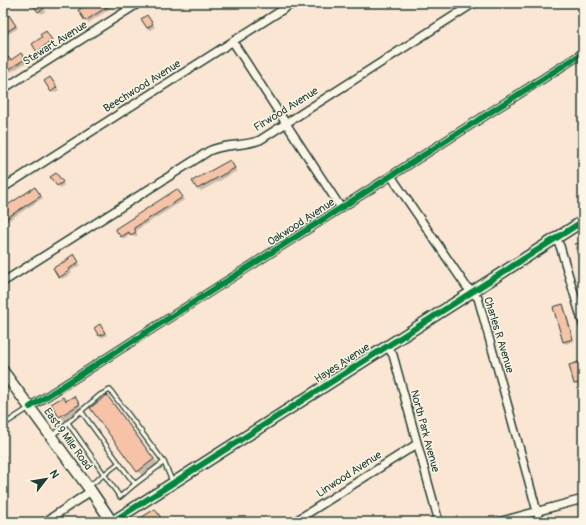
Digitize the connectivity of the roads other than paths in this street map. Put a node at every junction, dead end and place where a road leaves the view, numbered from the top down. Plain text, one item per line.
1 (139, 3) edge
2 (293, 3) edge
3 (474, 3) edge
4 (233, 42) junction
5 (583, 53) edge
6 (3, 90) edge
7 (286, 123) junction
8 (391, 176) junction
9 (3, 188) edge
10 (341, 208) junction
11 (583, 221) edge
12 (556, 239) junction
13 (3, 282) edge
14 (472, 292) junction
15 (583, 324) edge
16 (388, 346) junction
17 (3, 371) edge
18 (30, 407) junction
19 (81, 411) junction
20 (68, 423) junction
21 (3, 425) edge
22 (51, 436) junction
23 (417, 444) junction
24 (164, 462) junction
25 (119, 463) junction
26 (105, 474) junction
27 (173, 483) junction
28 (135, 484) junction
29 (90, 489) junction
30 (583, 499) edge
31 (537, 512) junction
32 (57, 519) edge
33 (45, 522) edge
34 (112, 522) edge
35 (294, 522) edge
36 (439, 522) edge
37 (498, 522) edge
38 (540, 522) edge

1 - 6 street, Stewart Avenue
2 - 4 street, Beechwood Avenue
3 - 7 street, Firwood Avenue
4 - 7 street
4 - 9 street, Beechwood Avenue
5 - 8 street, Oakwood Avenue
7 - 10 street
7 - 13 street, Firwood Avenue
8 - 10 street, Oakwood Avenue
8 - 14 street, Charles R Avenue
10 - 18 street, Oakwood Avenue
11 - 12 street, Hayes Avenue
12 - 14 street, Hayes Avenue
12 - 15 street
14 - 16 street, Hayes Avenue
14 - 31 street, Charles R Avenue
16 - 23 street, North Park Avenue
16 - 27 street, Hayes Avenue
17 - 18 street, East 9 Mile Road
18 - 21 lane
18 - 22 street, East 9 Mile Road
19 - 20 lane
19 - 24 lane
19 - 25 lane
20 - 22 lane
20 - 26 lane
22 - 29 street, East 9 Mile Road
23 - 35 street, Linwood Avenue
23 - 36 street, North Park Avenue
24 - 27 lane
24 - 28 lane
25 - 26 lane
25 - 28 lane
26 - 28 lane
26 - 29 lane
27 - 34 street, Hayes Avenue
29 - 32 street
29 - 34 street, East 9 Mile Road
30 - 31 street
31 - 37 street
31 - 38 street, Charles R Avenue
32 - 33 street

